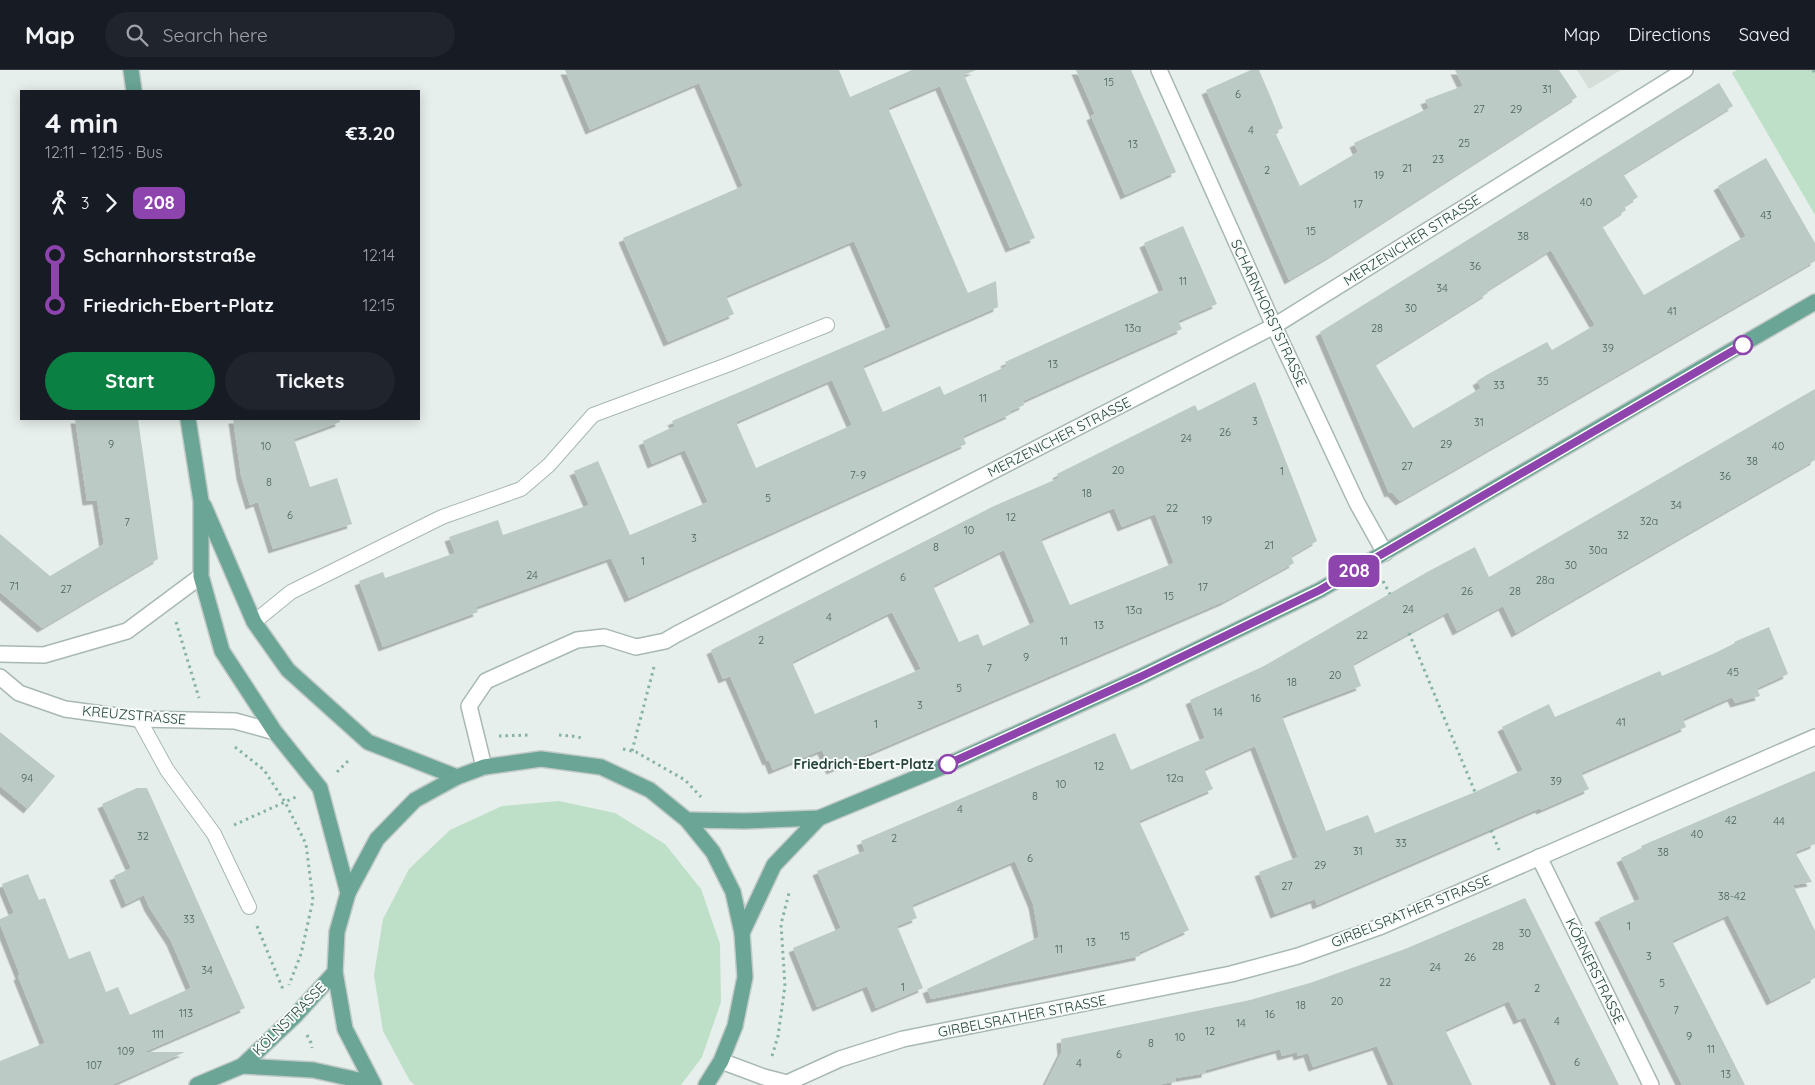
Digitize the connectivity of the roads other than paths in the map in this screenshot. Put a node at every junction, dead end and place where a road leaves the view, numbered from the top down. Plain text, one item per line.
1 (131, 70) edge
2 (1159, 70) edge
3 (1685, 70) edge
4 (134, 90) edge
5 (1815, 302) edge
6 (827, 324) dead end
7 (1274, 326) junction
8 (188, 420) edge
9 (202, 501) junction
10 (1385, 553) junction
11 (202, 576) junction
12 (254, 622) junction
13 (0, 654) edge
14 (0, 677) edge
15 (139, 719) junction
16 (275, 732) junction
17 (1815, 736) edge
18 (484, 767) junction
19 (457, 777) junction
20 (819, 818) junction
21 (687, 820) junction
22 (1538, 857) junction
23 (348, 893) junction
24 (249, 907) dead end
25 (742, 933) junction
26 (336, 972) junction
27 (721, 1061) junction
28 (242, 1066) junction
29 (373, 1084) edge
30 (788, 1084) edge
31 (197, 1085) edge
32 (706, 1085) edge
33 (1651, 1085) edge

1 - 4 main road
2 - 7 street, SCHARNHORSTSTRASSE
3 - 7 street, MERZENICHER STRASSE
5 - 10 main road
6 - 12 lane
7 - 10 street, SCHARNHORSTSTRASSE
7 - 18 street, MERZENICHER STRASSE
8 - 9 main road
9 - 11 main road
9 - 12 main road
10 - 20 main road
11 - 13 street
11 - 16 main road
12 - 19 main road
14 - 15 street, KREUZSTRASSE
15 - 16 street, KREUZSTRASSE
15 - 24 lane
16 - 23 main road
17 - 22 street, GIRBELSRATHER STRASSE
18 - 19 main road
18 - 21 main road
19 - 23 main road
20 - 21 main road
20 - 25 main road
21 - 25 main road
22 - 30 street, GIRBELSRATHER STRASSE
22 - 33 street, KÖRNERSTRASSE
23 - 26 main road
25 - 27 main road
26 - 28 main road, KÖLNSTRASSE
26 - 29 main road
27 - 30 street
27 - 32 main road
28 - 29 main road, KÖLNSTRASSE
28 - 31 main road, KÖLNSTRASSE

